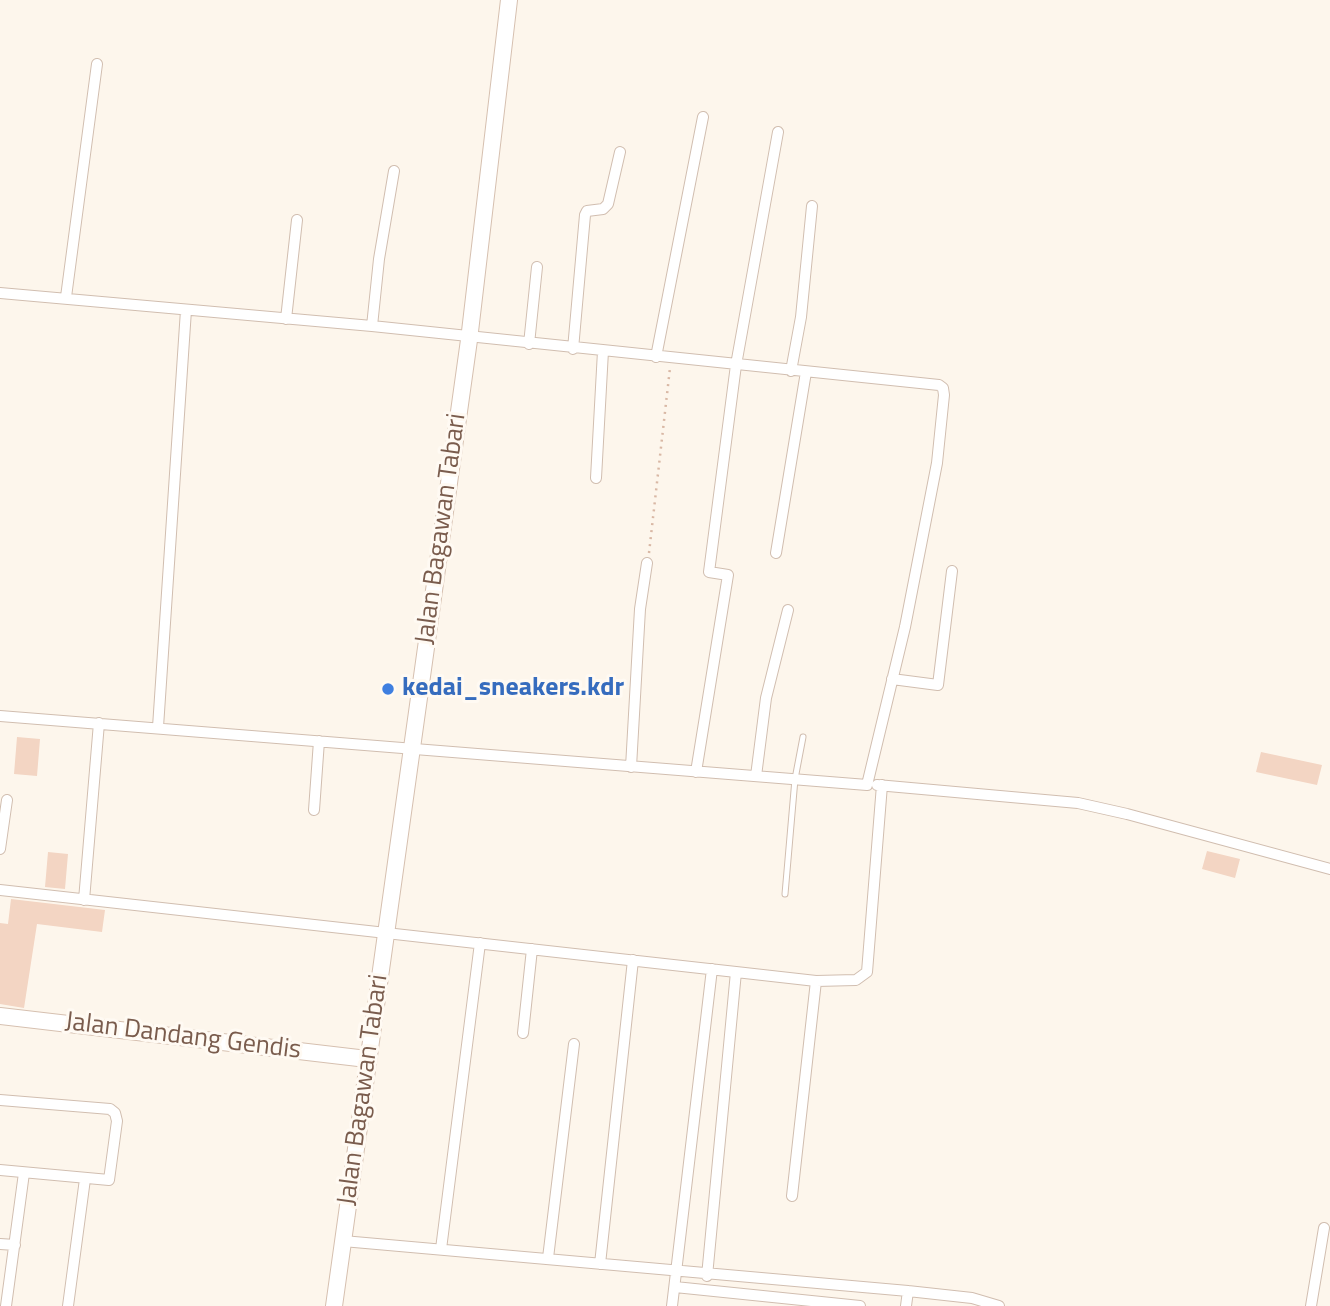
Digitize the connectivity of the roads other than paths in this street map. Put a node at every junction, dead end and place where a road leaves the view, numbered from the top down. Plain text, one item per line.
1 (509, 0) edge
2 (97, 64) dead end
3 (703, 117) dead end
4 (778, 132) dead end
5 (620, 152) dead end
6 (394, 171) dead end
7 (811, 206) dead end
8 (297, 220) dead end
9 (537, 267) dead end
10 (0, 293) edge
11 (66, 297) junction
12 (186, 310) junction
13 (286, 319) junction
14 (372, 326) junction
15 (469, 337) junction
16 (529, 344) junction
17 (573, 349) junction
18 (603, 352) junction
19 (656, 356) junction
20 (736, 365) junction
21 (791, 370) junction
22 (806, 372) junction
23 (596, 478) dead end
24 (776, 553) dead end
25 (647, 563) road end
26 (952, 571) dead end
27 (788, 610) dead end
28 (892, 679) junction
29 (0, 716) edge
30 (99, 723) junction
31 (159, 727) junction
32 (803, 737) dead end
33 (319, 741) junction
34 (410, 749) junction
35 (631, 767) junction
36 (696, 772) junction
37 (756, 776) junction
38 (796, 779) junction
39 (867, 785) junction
40 (882, 785) junction
41 (7, 800) dead end
42 (314, 810) dead end
43 (0, 849) edge
44 (1330, 869) edge
45 (0, 890) edge
46 (785, 894) dead end
47 (84, 900) junction
48 (386, 933) junction
49 (480, 943) junction
50 (532, 949) junction
51 (632, 960) junction
52 (712, 969) junction
53 (736, 972) junction
54 (816, 981) junction
55 (0, 1016) edge
56 (523, 1033) dead end
57 (574, 1044) dead end
58 (367, 1059) junction
59 (0, 1100) edge
60 (0, 1170) edge
61 (24, 1173) junction
62 (85, 1179) junction
63 (792, 1196) dead end
64 (1324, 1228) dead end
65 (343, 1241) junction
66 (0, 1244) edge
67 (15, 1245) junction
68 (441, 1250) junction
69 (548, 1258) junction
70 (600, 1264) junction
71 (678, 1273) junction
72 (707, 1276) junction
73 (675, 1287) junction
74 (908, 1291) junction
75 (735, 1294) junction
76 (789, 1302) edge
77 (971, 1302) edge
78 (6, 1306) edge
79 (68, 1306) edge
80 (334, 1306) edge
81 (672, 1306) edge
82 (733, 1306) edge
83 (846, 1306) edge
84 (860, 1306) edge
85 (906, 1306) edge
86 (999, 1306) edge
87 (1311, 1306) edge

1 - 15 street, Jalan Bagawan Tabari
2 - 11 street
3 - 19 street
4 - 20 street
5 - 17 street
6 - 14 street
7 - 21 street
8 - 13 street
9 - 16 street
10 - 11 street
11 - 12 street
12 - 13 street
12 - 31 street
13 - 14 street
14 - 15 street
15 - 16 street
15 - 34 street, Jalan Bagawan Tabari
16 - 17 street
17 - 18 street
18 - 19 street
18 - 23 street
19 - 20 street
20 - 21 street
20 - 36 street
21 - 22 street
22 - 24 street
22 - 28 street
25 - 35 street
26 - 28 street
27 - 37 street
28 - 39 street
29 - 30 street
30 - 31 street
30 - 47 street
31 - 33 street
32 - 38 lane
33 - 34 street
33 - 42 street
34 - 35 street
34 - 48 street, Jalan Bagawan Tabari
35 - 36 street
36 - 37 street
37 - 38 street
38 - 39 street
38 - 46 lane
39 - 40 street
40 - 44 street
40 - 54 street
41 - 43 street
45 - 47 street
47 - 48 street
48 - 49 street
48 - 58 street, Jalan Bagawan Tabari
49 - 50 street
49 - 68 street
50 - 51 street
50 - 56 street
51 - 52 street
51 - 70 street
52 - 53 street
52 - 71 street
53 - 54 street
53 - 72 street
54 - 63 street
55 - 58 street, Jalan Dandang Gendis
57 - 69 street
58 - 65 street, Jalan Bagawan Tabari
59 - 62 street
60 - 61 street
61 - 62 street
61 - 67 street
62 - 79 street
64 - 87 street
65 - 68 street
65 - 80 street, Jalan Bagawan Tabari
66 - 67 street
67 - 78 street
68 - 69 street
69 - 70 street
70 - 71 street
71 - 72 street
71 - 73 street
72 - 74 street
73 - 75 street
73 - 81 street
74 - 77 street
74 - 85 street
75 - 76 street
75 - 82 street
76 - 83 street
77 - 86 street
83 - 84 street

